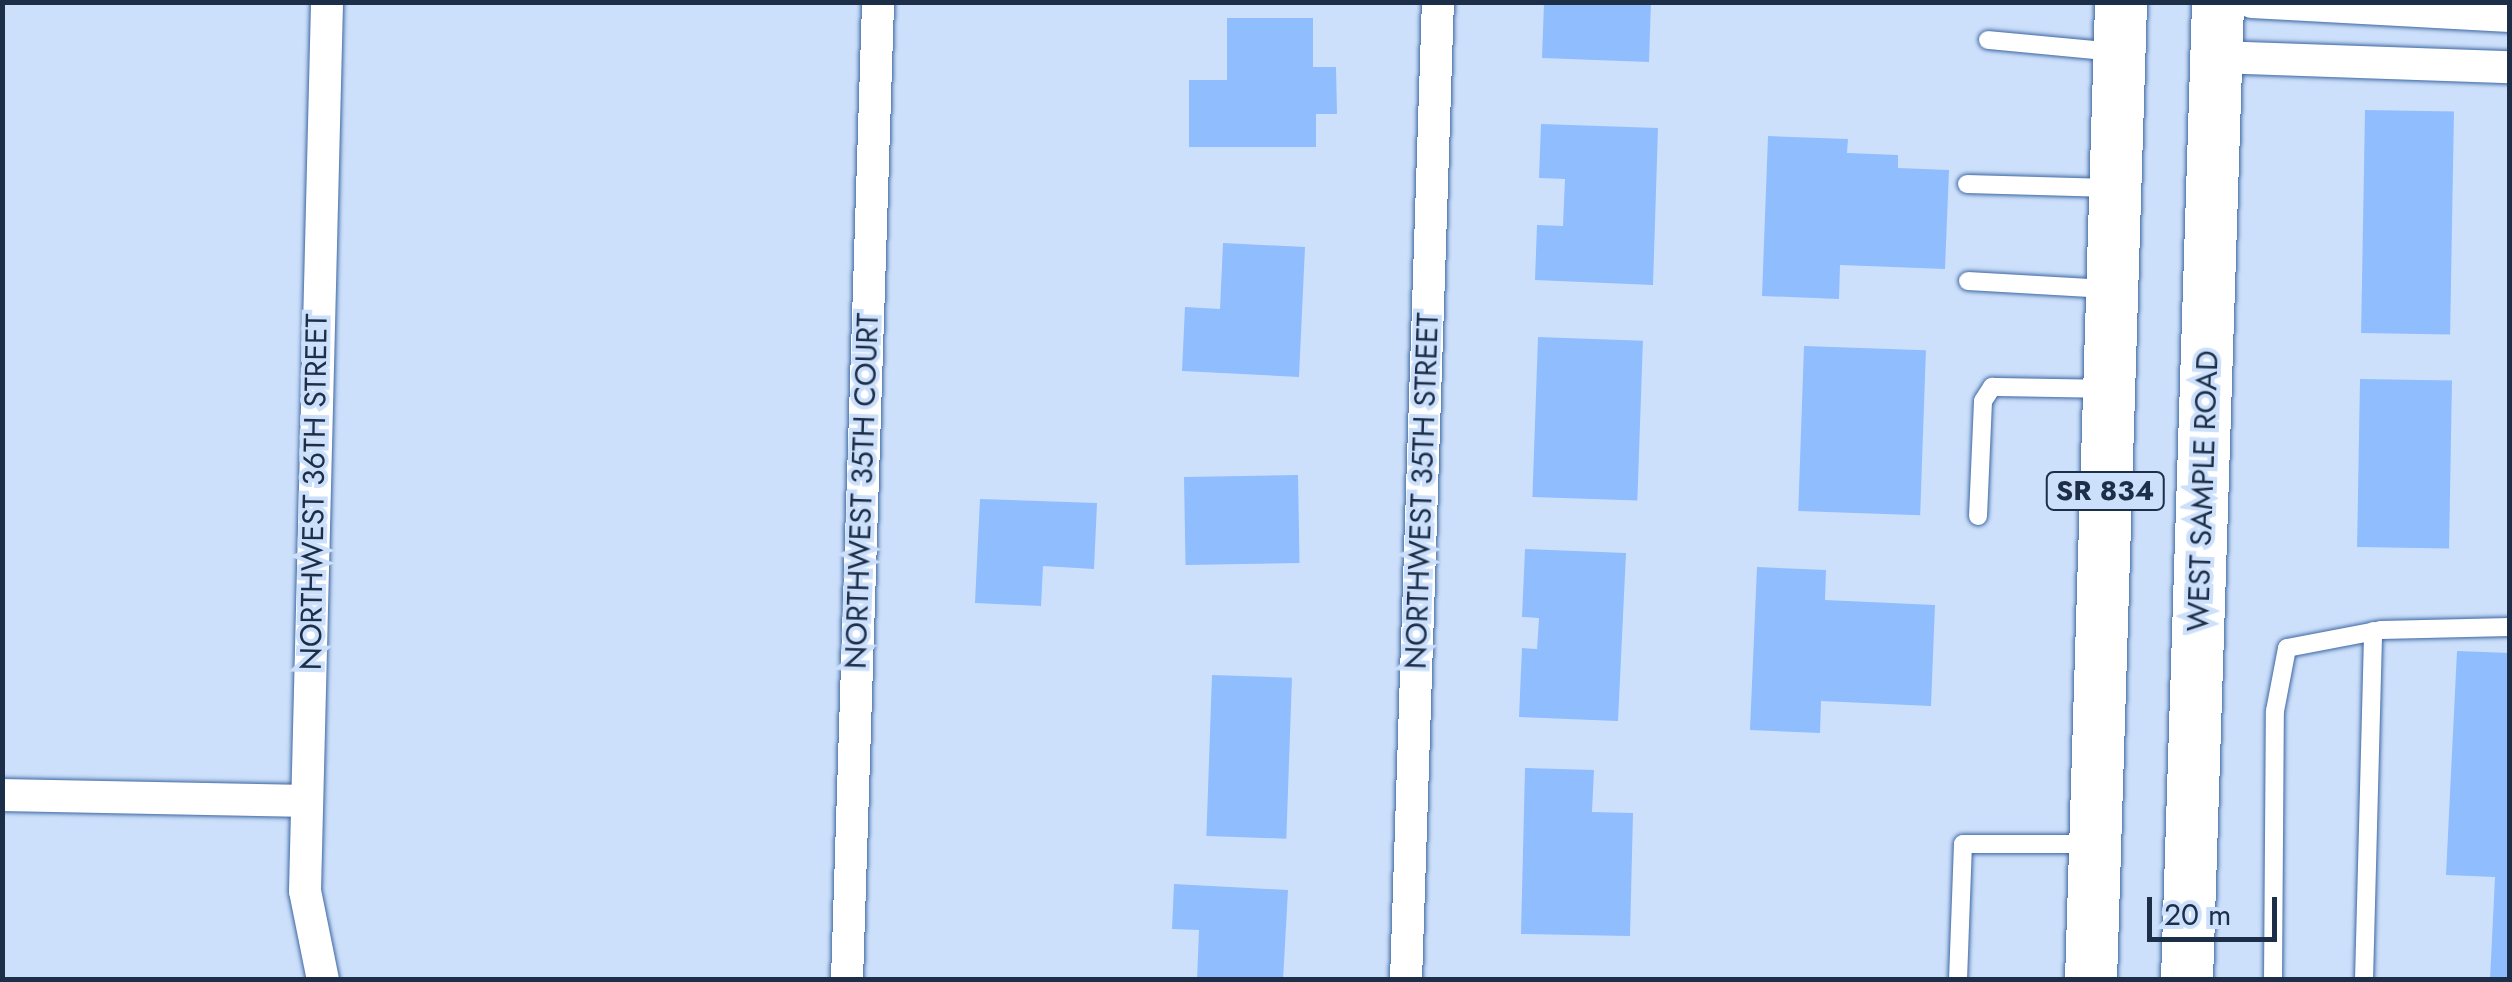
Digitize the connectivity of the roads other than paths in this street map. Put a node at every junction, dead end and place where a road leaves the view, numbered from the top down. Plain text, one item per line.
1 (327, 2) edge
2 (878, 2) edge
3 (1438, 2) edge
4 (2218, 2) edge
5 (2252, 2) edge
6 (2510, 16) edge
7 (2120, 28) edge
8 (1988, 40) dead end
9 (2217, 57) junction
10 (2510, 67) edge
11 (1967, 184) dead end
12 (2116, 188) junction
13 (1968, 281) dead end
14 (2112, 289) junction
15 (2108, 389) junction
16 (1978, 516) dead end
17 (2510, 628) edge
18 (2373, 631) junction
19 (2, 796) edge
20 (306, 801) junction
21 (2095, 844) junction
22 (323, 980) edge
23 (846, 980) edge
24 (1406, 980) edge
25 (1958, 980) edge
26 (2091, 980) edge
27 (2187, 980) edge
28 (2274, 980) edge
29 (2364, 980) edge

1 - 20 street, NORTHWEST 36TH STREET
2 - 23 street, NORTHWEST 35TH COURT
3 - 24 street, NORTHWEST 35TH STREET
4 - 9 main road, WEST SAMPLE ROAD / SR 834
5 - 6 street
7 - 8 lane
7 - 12 main road, SR 834
9 - 10 street
9 - 27 main road, WEST SAMPLE ROAD / SR 834
11 - 12 lane
12 - 14 main road, SR 834
13 - 14 lane
14 - 15 main road, SR 834
15 - 16 lane
15 - 21 main road, SR 834
17 - 18 lane
18 - 28 lane
18 - 29 lane
19 - 20 street
20 - 22 street, NORTHWEST 36TH STREET
21 - 25 lane
21 - 26 main road, SR 834

